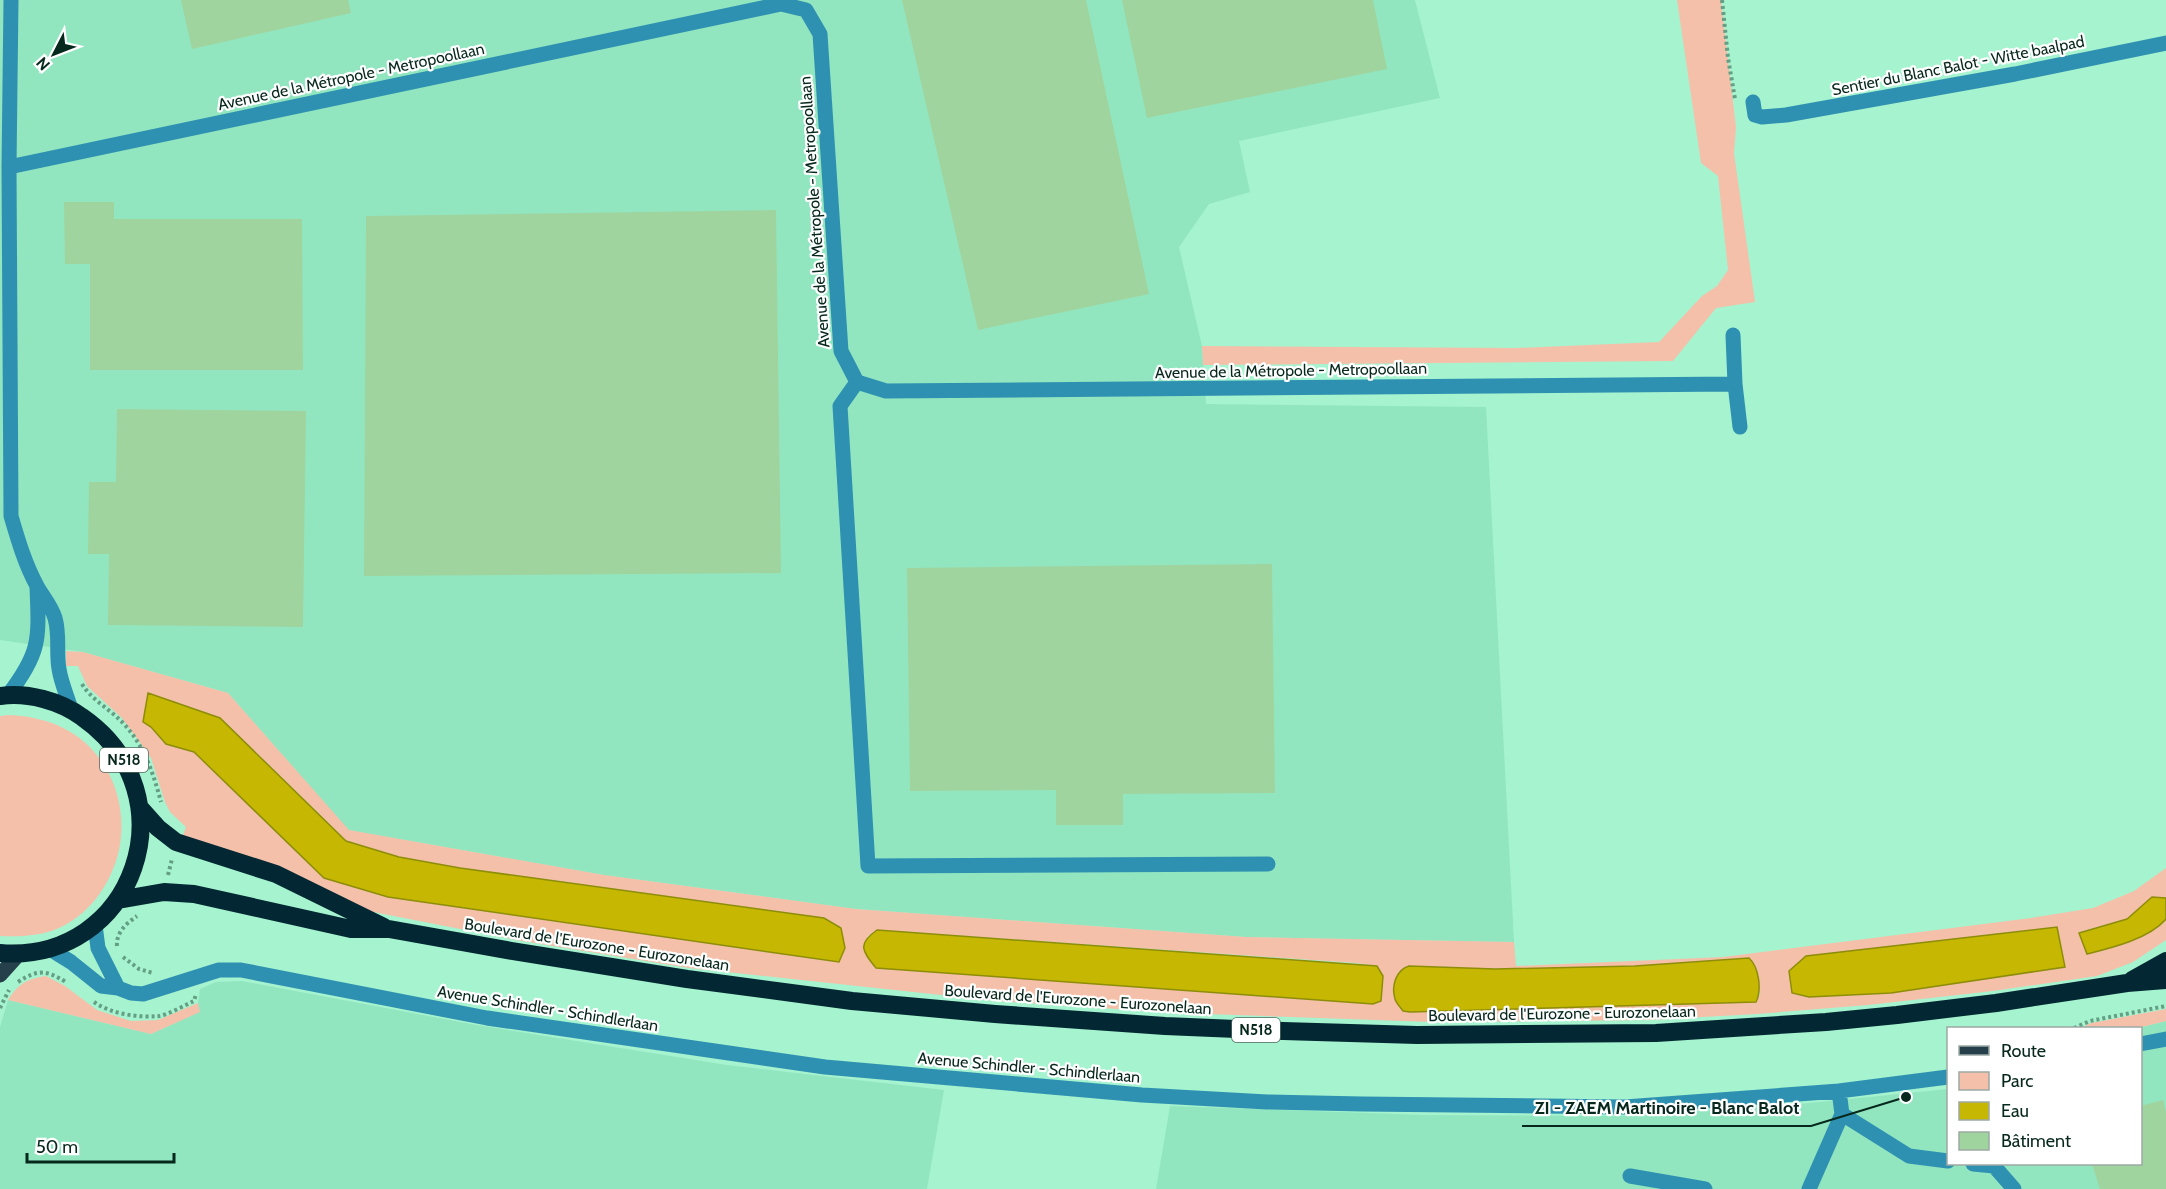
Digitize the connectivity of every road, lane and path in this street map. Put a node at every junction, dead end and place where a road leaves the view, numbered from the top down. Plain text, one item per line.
1 (11, 0) edge
2 (1722, 0) edge
3 (2166, 43) edge
4 (1736, 102) dead end
5 (1753, 102) dead end
6 (9, 167) junction
7 (1733, 335) dead end
8 (857, 382) junction
9 (1735, 384) junction
10 (1740, 427) dead end
11 (37, 587) junction
12 (4, 696) edge
13 (71, 709) junction
14 (141, 809) junction
15 (1268, 864) dead end
16 (118, 900) junction
17 (95, 925) junction
18 (389, 929) junction
19 (50, 950) junction
20 (9, 954) edge
21 (2166, 961) edge
22 (0, 975) edge
23 (2166, 980) edge
24 (2127, 983) junction
25 (118, 988) junction
26 (9, 989) dead end
27 (2166, 1006) edge
28 (0, 1008) edge
29 (2078, 1027) edge
30 (2166, 1039) edge
31 (2142, 1044) edge
32 (1947, 1077) edge
33 (1839, 1091) junction
34 (1842, 1114) junction
35 (1947, 1161) edge
36 (1984, 1165) edge
37 (1630, 1176) dead end
38 (1705, 1189) edge
39 (1809, 1189) edge
40 (2014, 1189) edge

1 - 6 street
2 - 4 path
3 - 5 street, Sentier du Blanc Balot - Witte baalpad
6 - 8 street, Avenue de la Métropole - Metropoollaan
6 - 11 street
7 - 9 street
8 - 9 street, Avenue de la Métropole - Metropoollaan
8 - 15 street
9 - 10 street
11 - 12 street
11 - 13 street
12 - 13 highway, N518
13 - 14 highway, N518
14 - 16 highway, N518
14 - 18 highway, Boulevard de l'Eurozone - Eurozonelaan / N518
16 - 17 highway, N518
16 - 18 highway, Boulevard de l'Eurozone - Eurozonelaan / N518
17 - 19 highway, N518
17 - 25 street
18 - 24 highway, Boulevard de l'Eurozone - Eurozonelaan / N518
19 - 20 highway, N518
19 - 25 street, Avenue Schindler - Schindlerlaan
20 - 22 main road
21 - 24 highway, Boulevard de l'Eurozone - Eurozonelaan / N518
23 - 24 highway, Boulevard de l'Eurozone - Eurozonelaan / N518
25 - 33 street, Avenue Schindler - Schindlerlaan
26 - 28 path
27 - 29 path
30 - 31 street
32 - 33 street, Avenue Schindler - Schindlerlaan
33 - 34 street
34 - 35 street
34 - 39 street
36 - 40 street
37 - 38 street

